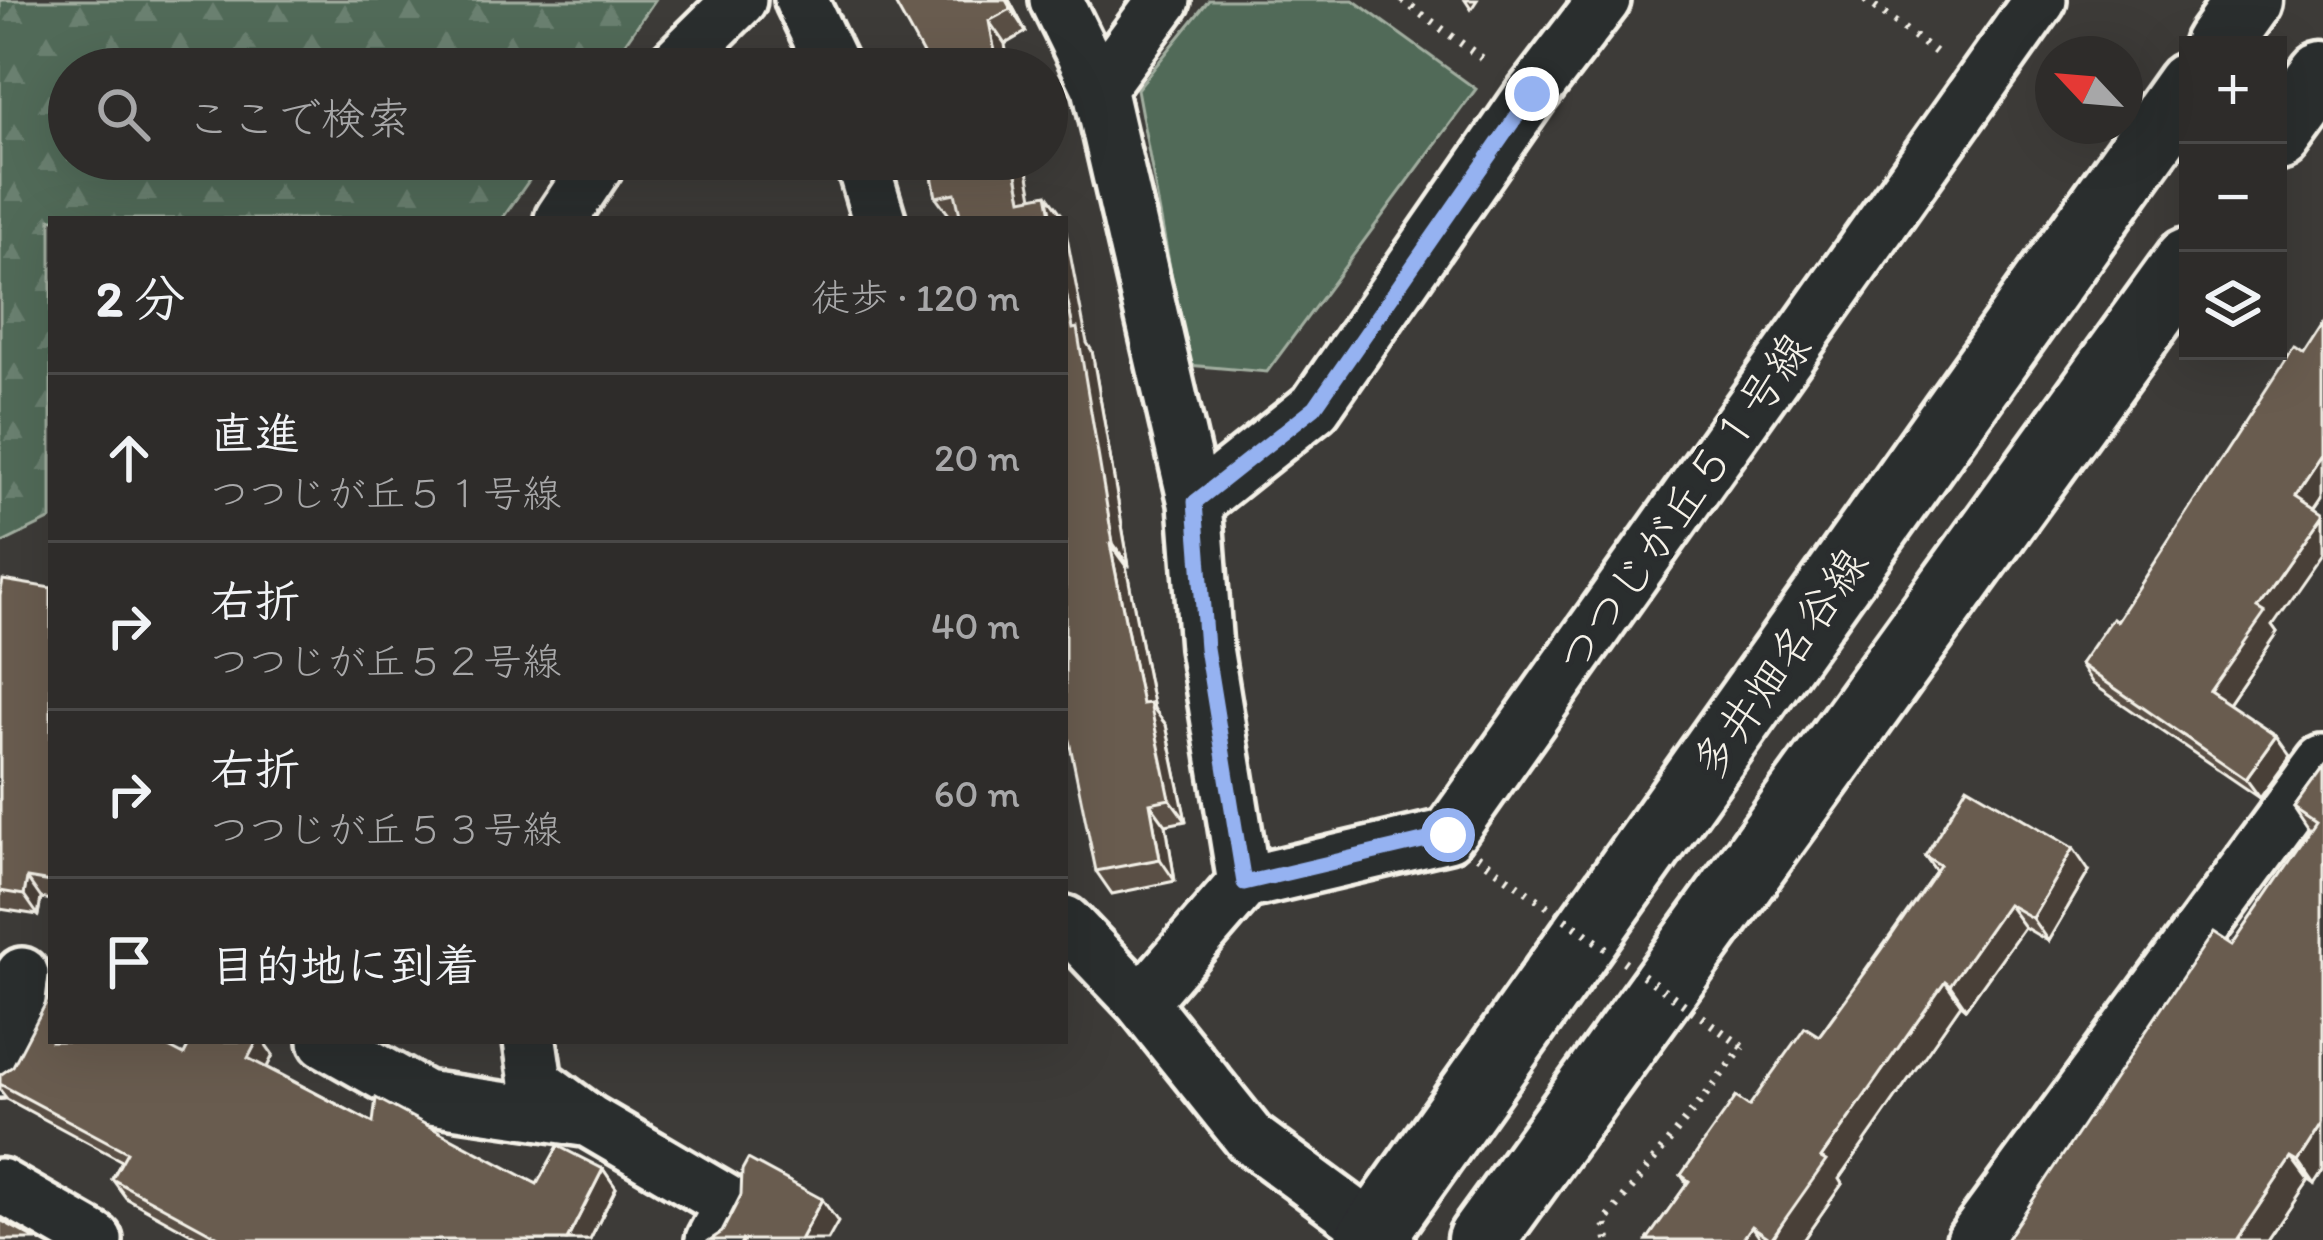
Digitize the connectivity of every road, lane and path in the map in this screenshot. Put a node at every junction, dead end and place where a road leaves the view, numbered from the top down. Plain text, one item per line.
1 (740, 0) edge
2 (801, 0) edge
3 (1057, 0) edge
4 (1164, 0) edge
5 (1402, 0) edge
6 (1604, 0) edge
7 (1865, 0) edge
8 (2040, 0) edge
9 (2249, 0) edge
10 (2223, 36) edge
11 (691, 48) edge
12 (824, 48) edge
13 (2323, 75) edge
14 (1979, 85) junction
15 (1099, 88) junction
16 (1532, 94) junction
17 (2179, 99) edge
18 (2287, 125) edge
19 (587, 180) edge
20 (867, 180) edge
21 (564, 216) edge
22 (876, 216) edge
23 (2179, 274) edge
24 (1195, 502) junction
25 (2323, 763) edge
26 (1448, 835) junction
27 (1244, 883) junction
28 (1068, 925) edge
29 (24, 973) edge
30 (1141, 1002) junction
31 (330, 1044) edge
32 (530, 1044) edge
33 (0, 1071) edge
34 (589, 1121) junction
35 (0, 1185) edge
36 (722, 1222) edge
37 (1378, 1237) edge
38 (96, 1240) edge
39 (1481, 1240) edge
40 (1608, 1240) edge
41 (1973, 1240) edge

1 - 11 street
2 - 12 street
3 - 15 street
4 - 15 street
5 - 16 path
6 - 16 street
7 - 14 path
8 - 14 street, つつじが丘５１号線
9 - 10 street
13 - 18 street
14 - 26 street, つつじが丘５１号線
15 - 24 street
16 - 24 street
17 - 37 street, 多井畑名谷線
19 - 21 street
20 - 22 street
23 - 39 street, 多井畑名谷線
24 - 27 street
25 - 41 street
26 - 27 street
26 - 40 path, bridge
27 - 30 street
28 - 30 street
29 - 33 street
30 - 37 street
31 - 34 street
32 - 34 street
34 - 36 street
35 - 38 street

